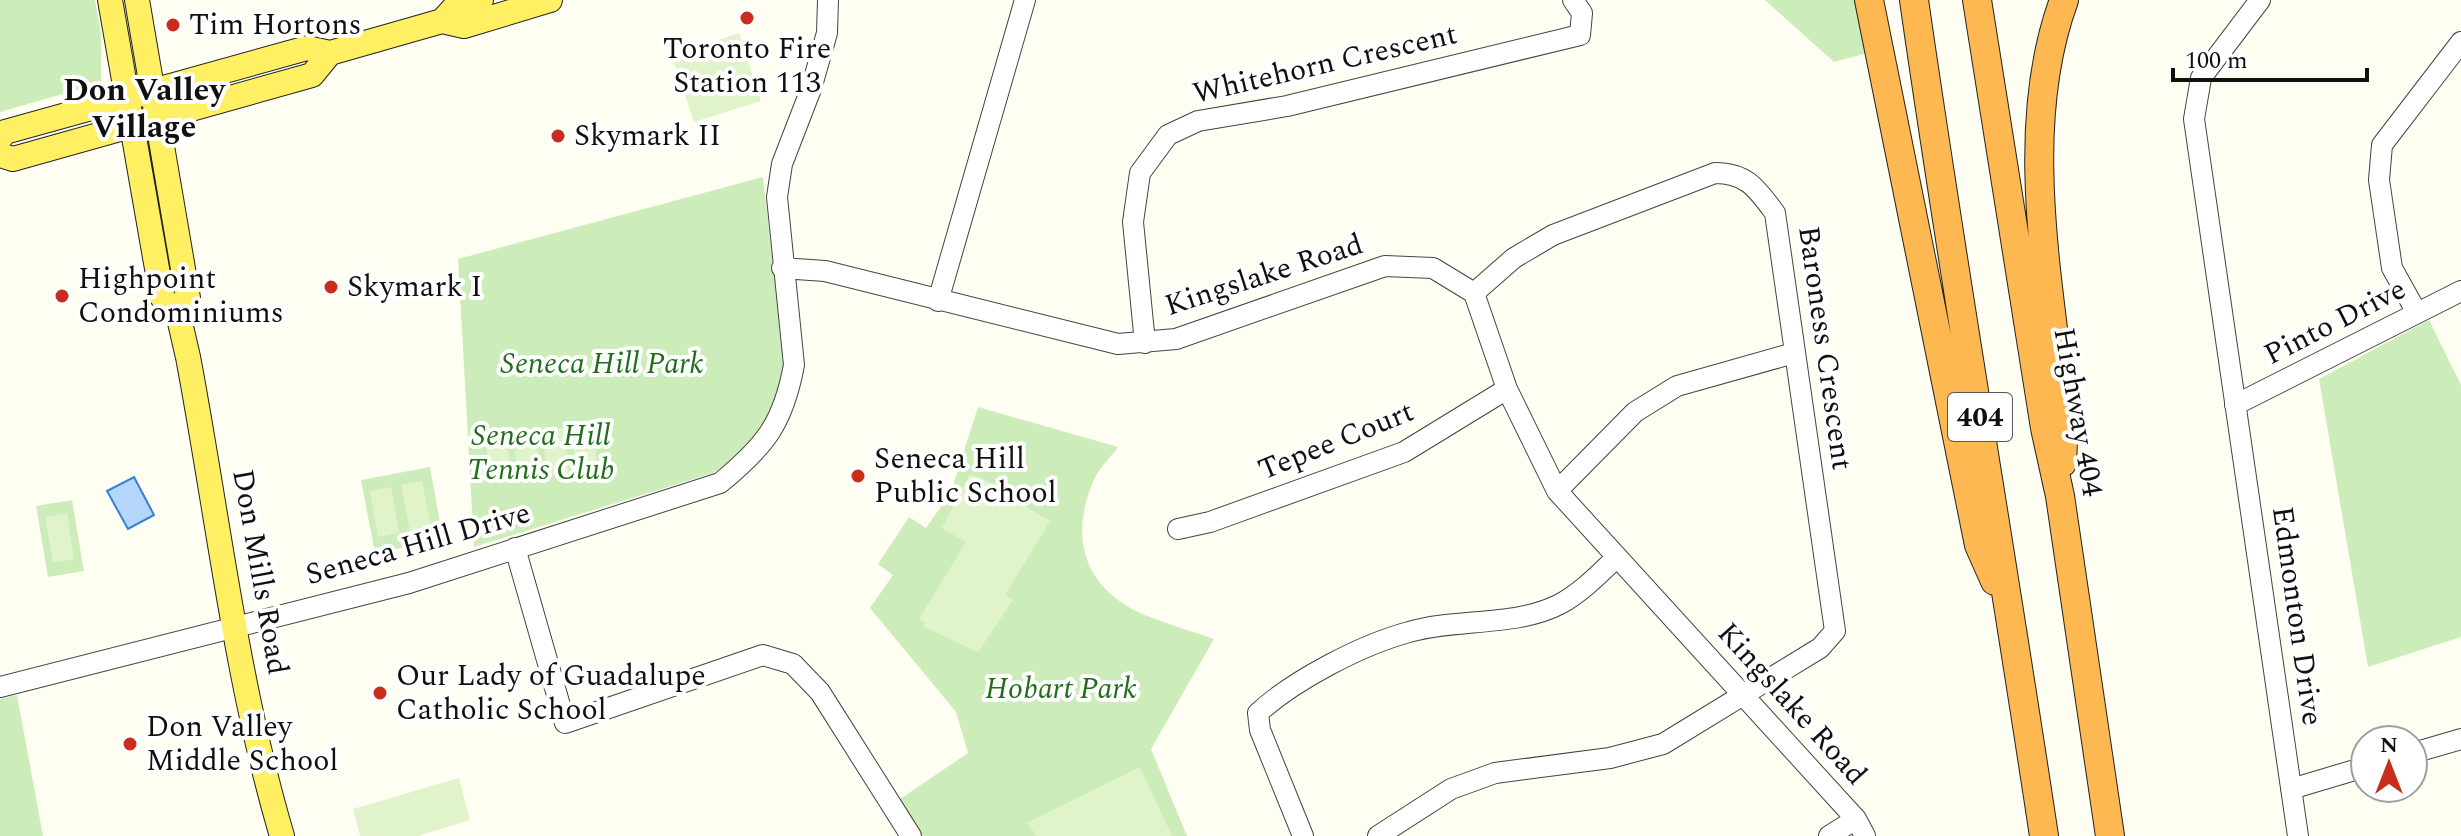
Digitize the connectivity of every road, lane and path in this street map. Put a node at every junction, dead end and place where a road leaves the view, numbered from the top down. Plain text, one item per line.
1 (110, 0) edge
2 (137, 0) edge
3 (481, 0) edge
4 (550, 0) edge
5 (828, 0) edge
6 (1025, 0) edge
7 (1573, 0) edge
8 (1869, 0) edge
9 (1914, 0) edge
10 (1977, 0) edge
11 (2064, 0) edge
12 (2260, 0) edge
13 (442, 21) junction
14 (2461, 42) edge
15 (330, 53) junction
16 (154, 92) junction
17 (129, 99) junction
18 (158, 119) junction
19 (134, 125) junction
20 (0, 138) edge
21 (0, 155) edge
22 (782, 268) junction
23 (2461, 291) edge
24 (1474, 293) junction
25 (938, 301) junction
26 (2417, 313) junction
27 (179, 318) junction
28 (1145, 343) junction
29 (1794, 353) junction
30 (1507, 389) junction
31 (2235, 405) junction
32 (1557, 491) junction
33 (2060, 496) junction
34 (1178, 529) dead end
35 (515, 548) junction
36 (1617, 557) junction
37 (2008, 609) junction
38 (234, 626) junction
39 (0, 687) edge
40 (1743, 696) junction
41 (2461, 739) edge
42 (2429, 748) edge
43 (2349, 772) edge
44 (2291, 789) junction
45 (1860, 827) edge
46 (282, 836) edge
47 (911, 836) edge
48 (1303, 836) edge
49 (1378, 836) edge
50 (1829, 836) edge
51 (2044, 836) edge
52 (2110, 836) edge
53 (2298, 836) edge

1 - 17 main road, Don Mills Road
2 - 16 main road, Don Mills Road
3 - 13 main road
4 - 13 main road
5 - 22 street, Seneca Hill Drive
6 - 25 street
7 - 28 street, Whitehorn Crescent
8 - 37 highway
9 - 37 highway, 404
10 - 33 highway, Highway 404 / 404
11 - 33 highway
12 - 31 street, Edmonton Drive
13 - 15 main road
14 - 26 street
15 - 16 main road
15 - 18 main road
16 - 17 main road
16 - 18 main road, Don Mills Road
17 - 19 main road, Don Mills Road
17 - 20 main road
18 - 19 main road
18 - 27 main road, Don Mills Road
19 - 21 main road
19 - 27 main road, Don Mills Road
22 - 25 street, Kingslake Road
22 - 35 street, Seneca Hill Drive
23 - 26 street, Pinto Drive
24 - 28 street, Kingslake Road
24 - 29 street, Baroness Crescent
24 - 30 street, Kingslake Road
25 - 28 street, Kingslake Road
26 - 31 street, Pinto Drive
27 - 38 main road, Don Mills Road
29 - 32 street
29 - 40 street, Baroness Crescent
30 - 32 street, Kingslake Road
30 - 34 street, Tepee Court
31 - 44 street, Edmonton Drive
32 - 36 street, Kingslake Road
33 - 52 highway, Highway 404 / 404
35 - 38 street, Seneca Hill Drive
35 - 47 street
36 - 40 street, Kingslake Road
36 - 48 street
37 - 51 highway, 404
38 - 39 street, Seneca Hill Drive
38 - 46 main road, Don Mills Road
40 - 45 street, Kingslake Road
40 - 49 street
41 - 42 street
43 - 44 street
44 - 53 street, Edmonton Drive
45 - 50 street

